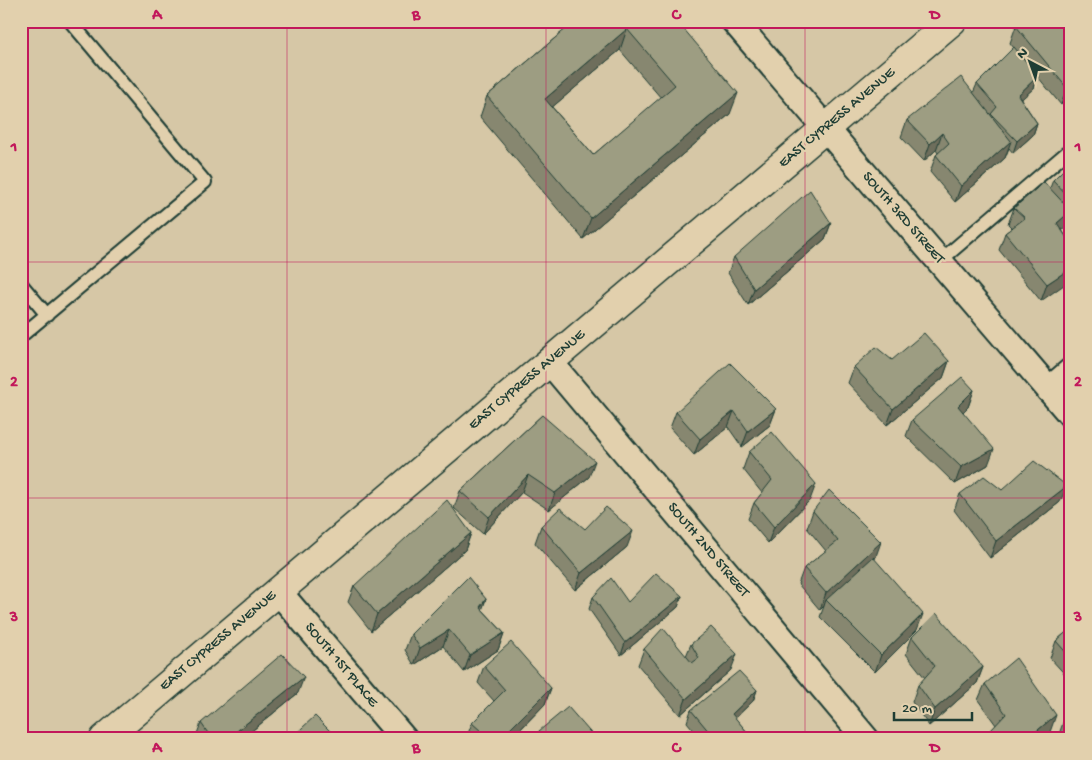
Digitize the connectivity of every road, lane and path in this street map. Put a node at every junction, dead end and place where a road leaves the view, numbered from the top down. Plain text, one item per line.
1 (70, 21) edge
2 (734, 21) edge
3 (952, 21) edge
4 (825, 128) junction
5 (1071, 149) edge
6 (940, 261) junction
7 (21, 284) edge
8 (47, 315) junction
9 (21, 336) edge
10 (549, 361) junction
11 (1071, 371) edge
12 (1049, 390) junction
13 (1071, 415) edge
14 (278, 591) junction
15 (104, 739) edge
16 (404, 739) edge
17 (866, 739) edge

1 - 8 lane
2 - 4 street, SOUTH 3RD STREET
3 - 4 street, EAST CYPRESS AVENUE
4 - 6 street, SOUTH 3RD STREET
4 - 10 street, EAST CYPRESS AVENUE
5 - 6 lane
6 - 12 street, SOUTH 3RD STREET
7 - 8 lane
8 - 9 lane
10 - 14 street, EAST CYPRESS AVENUE
10 - 17 street, SOUTH 2ND STREET
11 - 12 street
12 - 13 street, SOUTH 3RD STREET
14 - 15 street, EAST CYPRESS AVENUE
14 - 16 street, SOUTH 1ST PLACE

